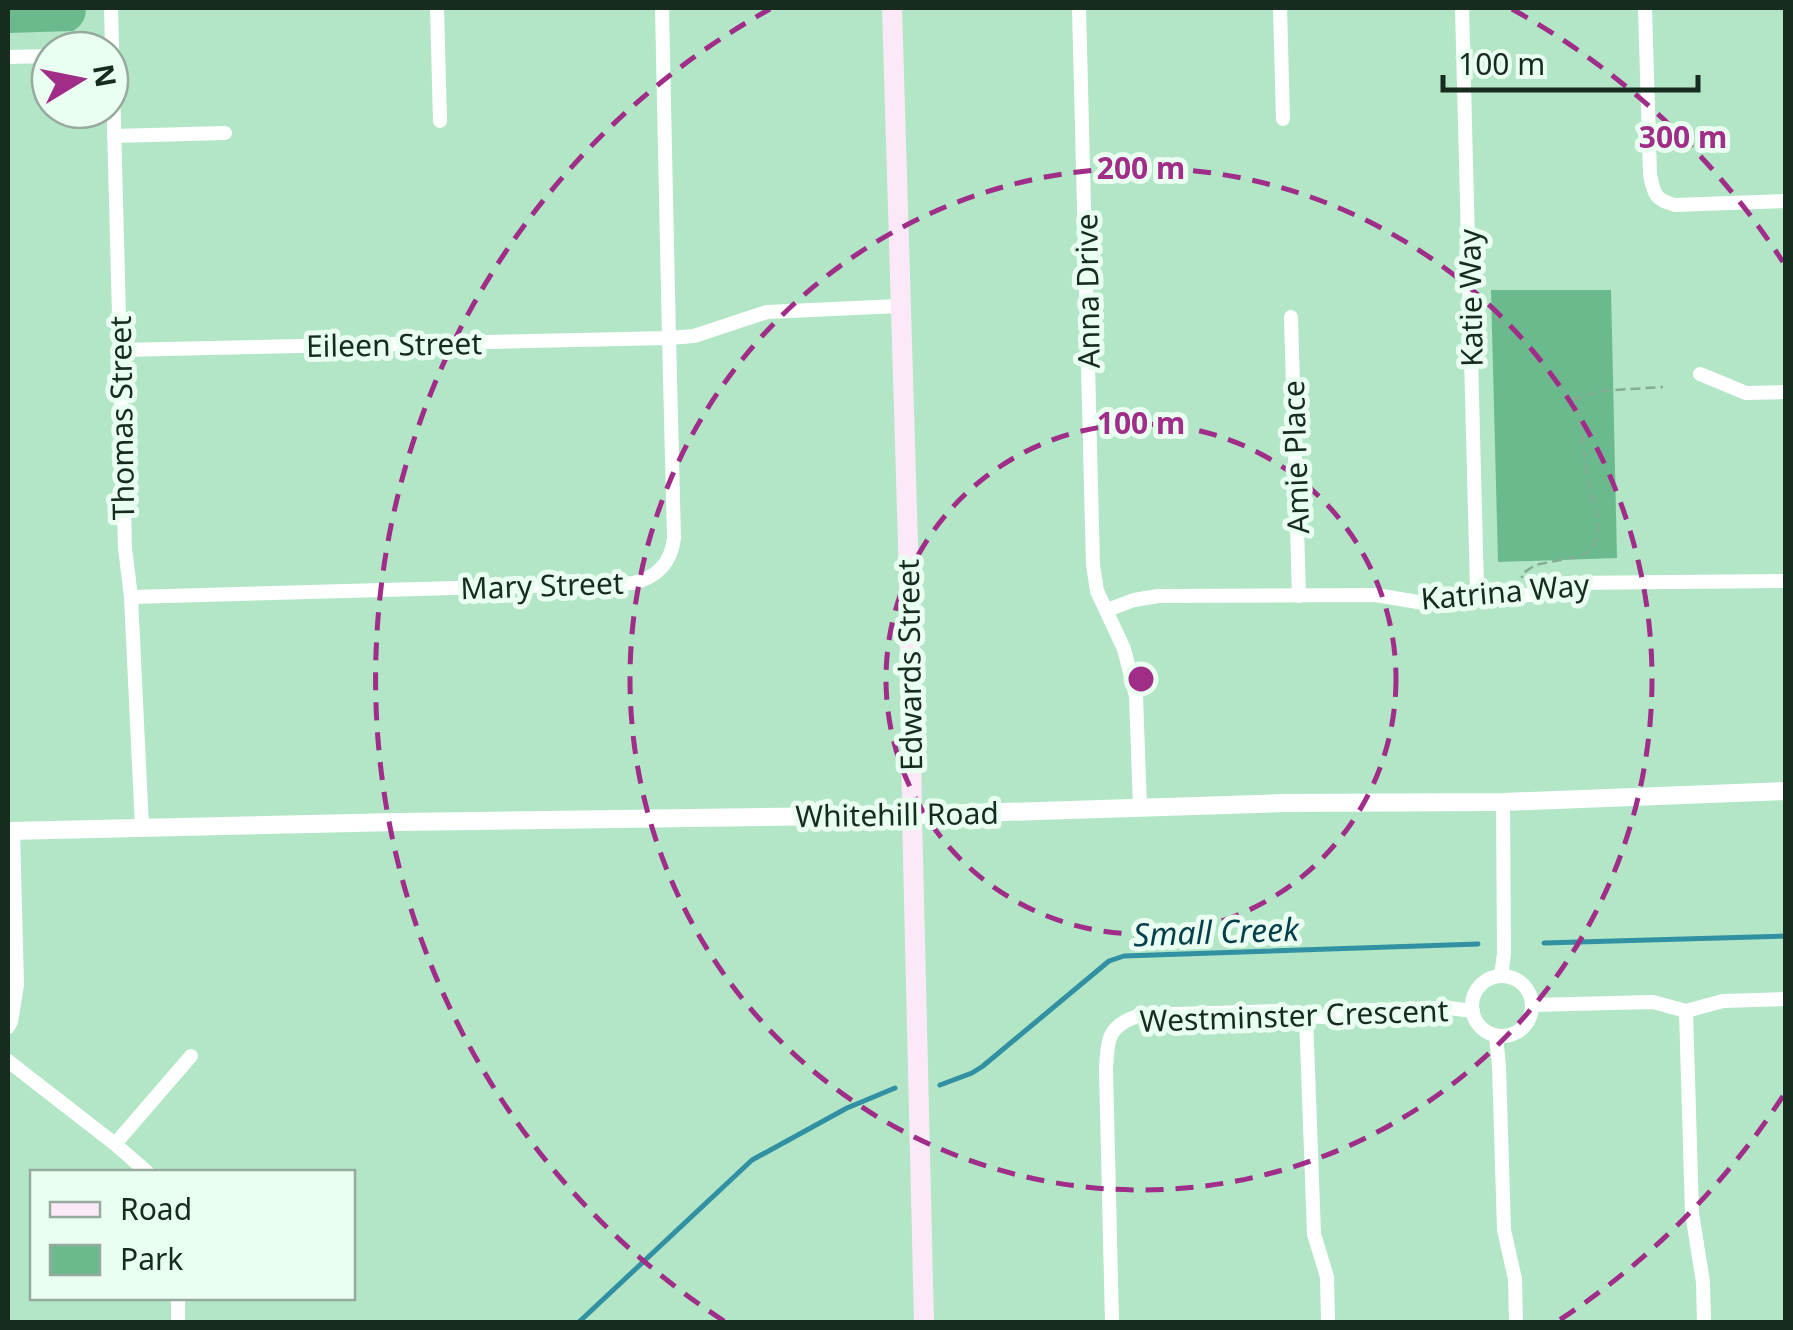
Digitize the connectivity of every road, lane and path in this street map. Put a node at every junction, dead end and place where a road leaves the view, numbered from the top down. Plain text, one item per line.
1 (437, 8) edge
2 (662, 8) edge
3 (892, 8) edge
4 (1080, 8) edge
5 (1280, 8) edge
6 (1462, 8) edge
7 (1645, 8) edge
8 (1283, 118) dead end
9 (440, 120) dead end
10 (114, 130) edge
11 (225, 132) dead end
12 (114, 136) junction
13 (1786, 202) edge
14 (900, 306) junction
15 (1291, 318) dead end
16 (1495, 318) dead end
17 (669, 338) junction
18 (120, 350) junction
19 (1700, 374) dead end
20 (1663, 387) dead end
21 (1786, 392) edge
22 (1571, 401) junction
23 (1786, 581) edge
24 (1477, 589) junction
25 (1299, 596) junction
26 (1523, 596) junction
27 (131, 598) junction
28 (1107, 610) junction
29 (1786, 791) edge
30 (1504, 802) junction
31 (1140, 807) junction
32 (912, 814) junction
33 (142, 827) junction
34 (10, 831) edge
35 (1502, 976) junction
36 (1786, 999) edge
37 (1532, 1005) junction
38 (1472, 1011) junction
39 (1686, 1011) junction
40 (1306, 1016) junction
41 (8, 1027) edge
42 (1496, 1036) junction
43 (191, 1056) dead end
44 (8, 1061) edge
45 (115, 1144) junction
46 (145, 1170) edge
47 (924, 1322) edge
48 (1112, 1322) edge
49 (1328, 1322) edge
50 (1516, 1322) edge
51 (1704, 1322) edge

1 - 9 street
2 - 17 street
3 - 14 main road, Edwards Street
4 - 28 street, Anna Drive
5 - 8 street
6 - 24 street, Katie Way
7 - 13 street
10 - 12 street, Thomas Street
11 - 12 street
12 - 18 street, Thomas Street
14 - 17 street
14 - 32 main road, Edwards Street
15 - 25 street, Amie Place
16 - 22 path
17 - 18 street, Eileen Street
17 - 27 street, Mary Street
18 - 27 street, Thomas Street
19 - 21 street
20 - 22 path
22 - 26 path
23 - 26 street, Katrina Way
24 - 25 street, Katrina Way
24 - 26 street, Katrina Way
25 - 28 street, Katrina Way
27 - 33 street, Thomas Street
28 - 31 street, Anna Drive
29 - 30 street, Whitehill Road
30 - 31 street, Whitehill Road
30 - 35 street
31 - 32 street, Whitehill Road
32 - 33 street, Whitehill Road
32 - 47 main road, Edwards Street
33 - 34 street, Whitehill Road
34 - 41 street
35 - 37 street
35 - 38 street
36 - 39 street
37 - 39 street
37 - 42 street
38 - 40 street, Westminster Crescent
38 - 42 street
39 - 51 street
40 - 48 street, Westminster Crescent
40 - 49 street
42 - 50 street
43 - 45 street
44 - 45 street
45 - 46 street

